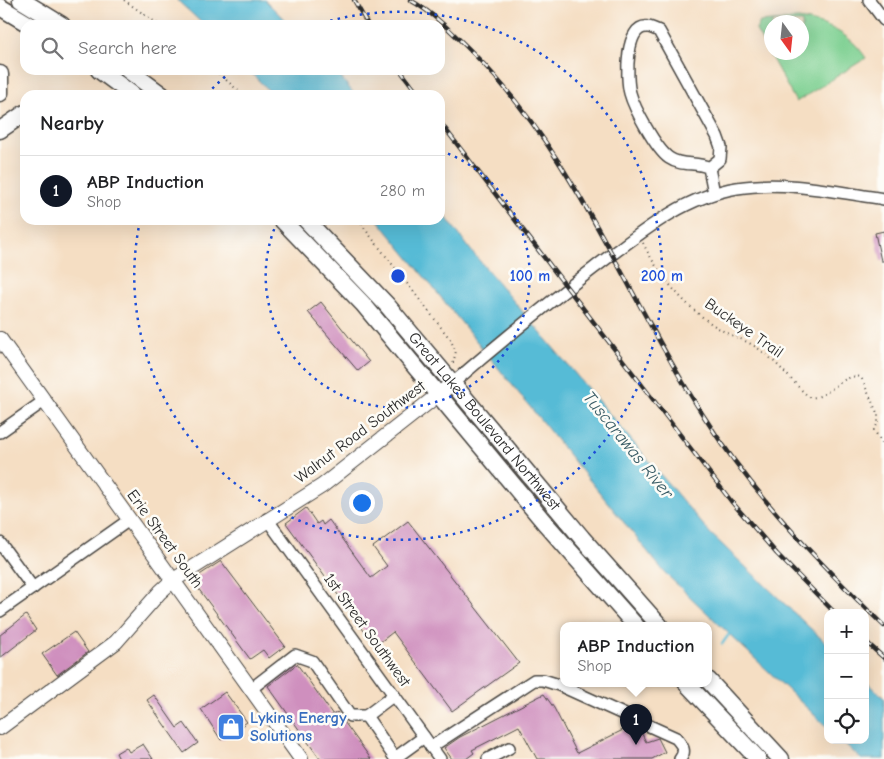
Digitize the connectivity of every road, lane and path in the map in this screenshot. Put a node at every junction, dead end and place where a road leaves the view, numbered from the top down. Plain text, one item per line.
1 (23, 0) edge
2 (124, 0) edge
3 (869, 0) edge
4 (0, 7) edge
5 (22, 20) edge
6 (54, 20) edge
7 (152, 20) edge
8 (884, 20) edge
9 (0, 74) edge
10 (106, 75) edge
11 (135, 75) edge
12 (221, 75) edge
13 (126, 90) edge
14 (155, 90) edge
15 (237, 90) edge
16 (0, 93) edge
17 (20, 116) edge
18 (0, 130) edge
19 (709, 168) junction
20 (714, 193) junction
21 (884, 199) edge
22 (287, 225) edge
23 (311, 225) edge
24 (362, 225) edge
25 (643, 243) dead end
26 (0, 339) edge
27 (454, 366) dead end
28 (453, 383) junction
29 (438, 394) junction
30 (44, 400) junction
31 (0, 432) edge
32 (883, 445) edge
33 (267, 519) junction
34 (129, 520) junction
35 (0, 543) edge
36 (172, 580) junction
37 (33, 588) junction
38 (0, 611) edge
39 (632, 622) edge
40 (656, 622) edge
41 (712, 684) edge
42 (560, 685) edge
43 (565, 687) edge
44 (690, 687) edge
45 (251, 689) junction
46 (394, 695) junction
47 (366, 716) junction
48 (0, 728) edge
49 (428, 742) junction
50 (509, 748) dead end
51 (301, 759) edge
52 (395, 759) edge
53 (440, 759) edge
54 (488, 759) edge
55 (680, 759) edge
56 (758, 759) edge
57 (781, 759) edge

1 - 6 highway
2 - 7 path
3 - 8 street
4 - 5 highway
9 - 16 highway
10 - 13 highway
11 - 14 highway
12 - 15 path
17 - 18 highway
19 - 19 street
19 - 20 street
20 - 21 street, Walnut Road Southwest
20 - 28 street, Walnut Road Southwest
22 - 29 highway, Great Lakes Boulevard Northwest
23 - 28 highway, Great Lakes Boulevard Northwest
24 - 27 path
25 - 32 path, Buckeye Trail
26 - 30 main road, Erie Street South
28 - 29 main road, Walnut Road Southwest
28 - 40 highway, Great Lakes Boulevard Northwest
29 - 33 main road, Walnut Road Southwest
29 - 39 highway, Great Lakes Boulevard Northwest
30 - 31 street
30 - 34 main road, Erie Street South
33 - 36 main road, Walnut Road Southwest
33 - 46 street, 1st Street Southwest
34 - 36 main road, Erie Street South
34 - 37 street
35 - 37 street
36 - 45 main road, Erie Street South
36 - 48 main road, Walnut Road Southwest
37 - 38 street
41 - 57 highway
42 - 49 street
43 - 55 street
44 - 56 highway
45 - 47 street
45 - 51 main road, Erie Street South
46 - 47 street
46 - 49 street, 1st Street Southwest
47 - 52 street
49 - 52 street
49 - 53 street, 1st Street Southwest
50 - 54 street

